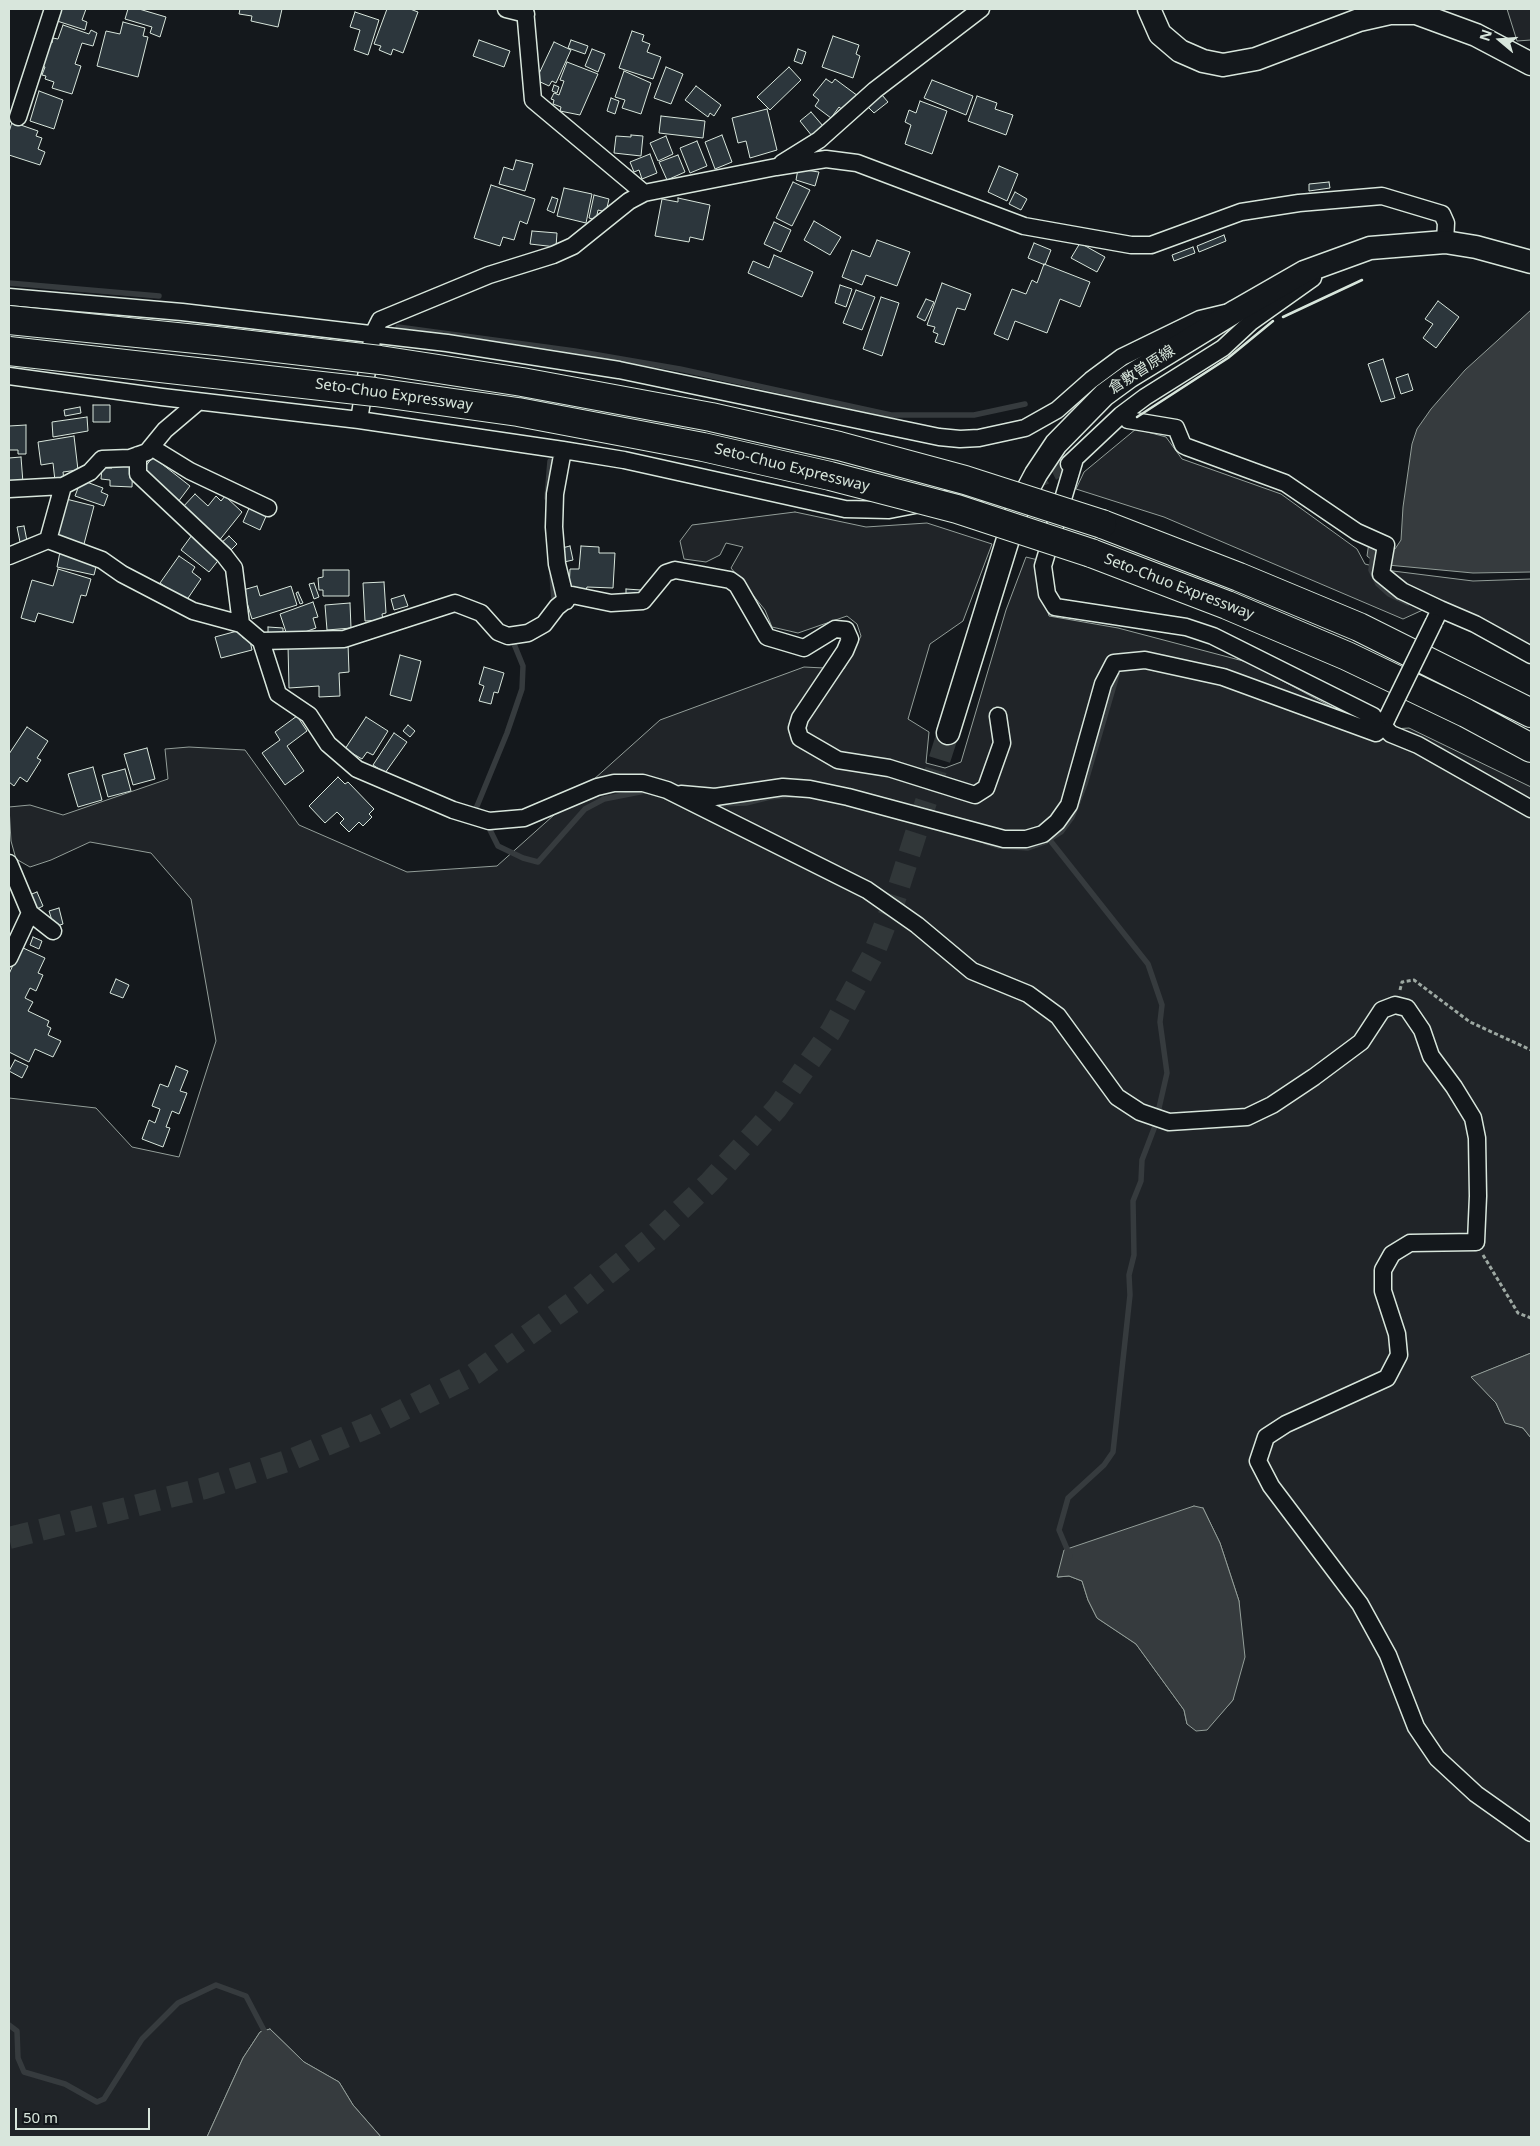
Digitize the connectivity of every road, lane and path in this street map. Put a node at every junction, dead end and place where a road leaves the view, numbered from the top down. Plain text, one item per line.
1 (53, 9) edge
2 (506, 9) edge
3 (981, 9) edge
4 (1149, 9) edge
5 (525, 12) edge
6 (1531, 64) edge
7 (18, 117) dead end
8 (776, 167) junction
9 (644, 193) junction
10 (1445, 242) junction
11 (1337, 261) junction
12 (1531, 262) edge
13 (9, 297) edge
14 (1236, 311) junction
15 (9, 320) edge
16 (373, 334) junction
17 (9, 351) edge
18 (9, 376) edge
19 (198, 402) junction
20 (1124, 413) junction
21 (359, 420) junction
22 (563, 450) junction
23 (144, 451) junction
24 (1015, 485) tunnel mouth
25 (63, 486) junction
26 (9, 489) edge
27 (268, 508) dead end
28 (48, 540) junction
29 (9, 556) edge
30 (566, 601) junction
31 (1437, 616) junction
32 (241, 624) junction
33 (261, 641) junction
34 (1531, 655) edge
35 (1531, 713) edge
36 (998, 716) dead end
37 (1386, 721) junction
38 (948, 733) tunnel mouth
39 (1531, 748) edge
40 (677, 794) junction
41 (1531, 809) edge
42 (9, 863) edge
43 (30, 913) junction
44 (53, 932) dead end
45 (9, 958) edge
46 (1394, 1005) junction
47 (1531, 1050) edge
48 (1476, 1242) junction
49 (1531, 1318) edge
50 (1531, 1833) edge

1 - 7 street
2 - 5 street
3 - 8 street
4 - 6 street
5 - 9 street
8 - 9 street
8 - 10 street
9 - 16 street
10 - 11 street, 倉敷曽原線
10 - 12 street, 倉敷曽原線
11 - 14 street, 倉敷曽原線
11 - 20 street
13 - 16 street
14 - 16 street
14 - 38 street, 倉敷曽原線
15 - 35 highway, Seto-Chuo Expressway, bridge
16 - 21 street
17 - 39 highway, Seto-Chuo Expressway, bridge
18 - 19 street
19 - 21 street
19 - 23 street
20 - 31 street
20 - 37 street
21 - 22 street
22 - 24 street
22 - 30 street
23 - 25 street
23 - 27 street
23 - 32 street
25 - 26 street
25 - 28 street
28 - 29 street
28 - 32 street
30 - 33 street
30 - 36 street
31 - 34 street
31 - 37 street, bridge
32 - 33 street
33 - 40 street
37 - 40 street
37 - 41 street
40 - 46 street
42 - 43 street
43 - 44 street
43 - 45 street
46 - 47 path
46 - 48 street
48 - 49 path
48 - 50 street

